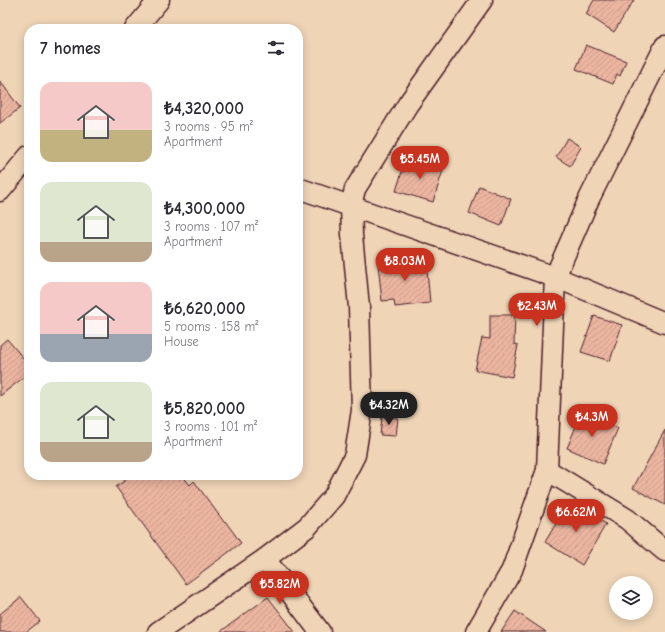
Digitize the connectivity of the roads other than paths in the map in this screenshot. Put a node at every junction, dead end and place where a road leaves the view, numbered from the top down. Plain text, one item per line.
1 (159, 0) edge
2 (482, 0) edge
3 (139, 24) edge
4 (665, 46) edge
5 (24, 162) edge
6 (303, 190) edge
7 (0, 191) edge
8 (350, 206) junction
9 (555, 277) junction
10 (665, 323) edge
11 (547, 470) junction
12 (665, 551) edge
13 (265, 559) junction
14 (158, 632) edge
15 (320, 632) edge
16 (476, 632) edge

1 - 3 street
2 - 8 street
4 - 9 street
5 - 7 street
6 - 8 street
8 - 9 street
8 - 13 street
9 - 10 street
9 - 11 street
11 - 12 street
11 - 16 street
13 - 14 street
13 - 15 street

